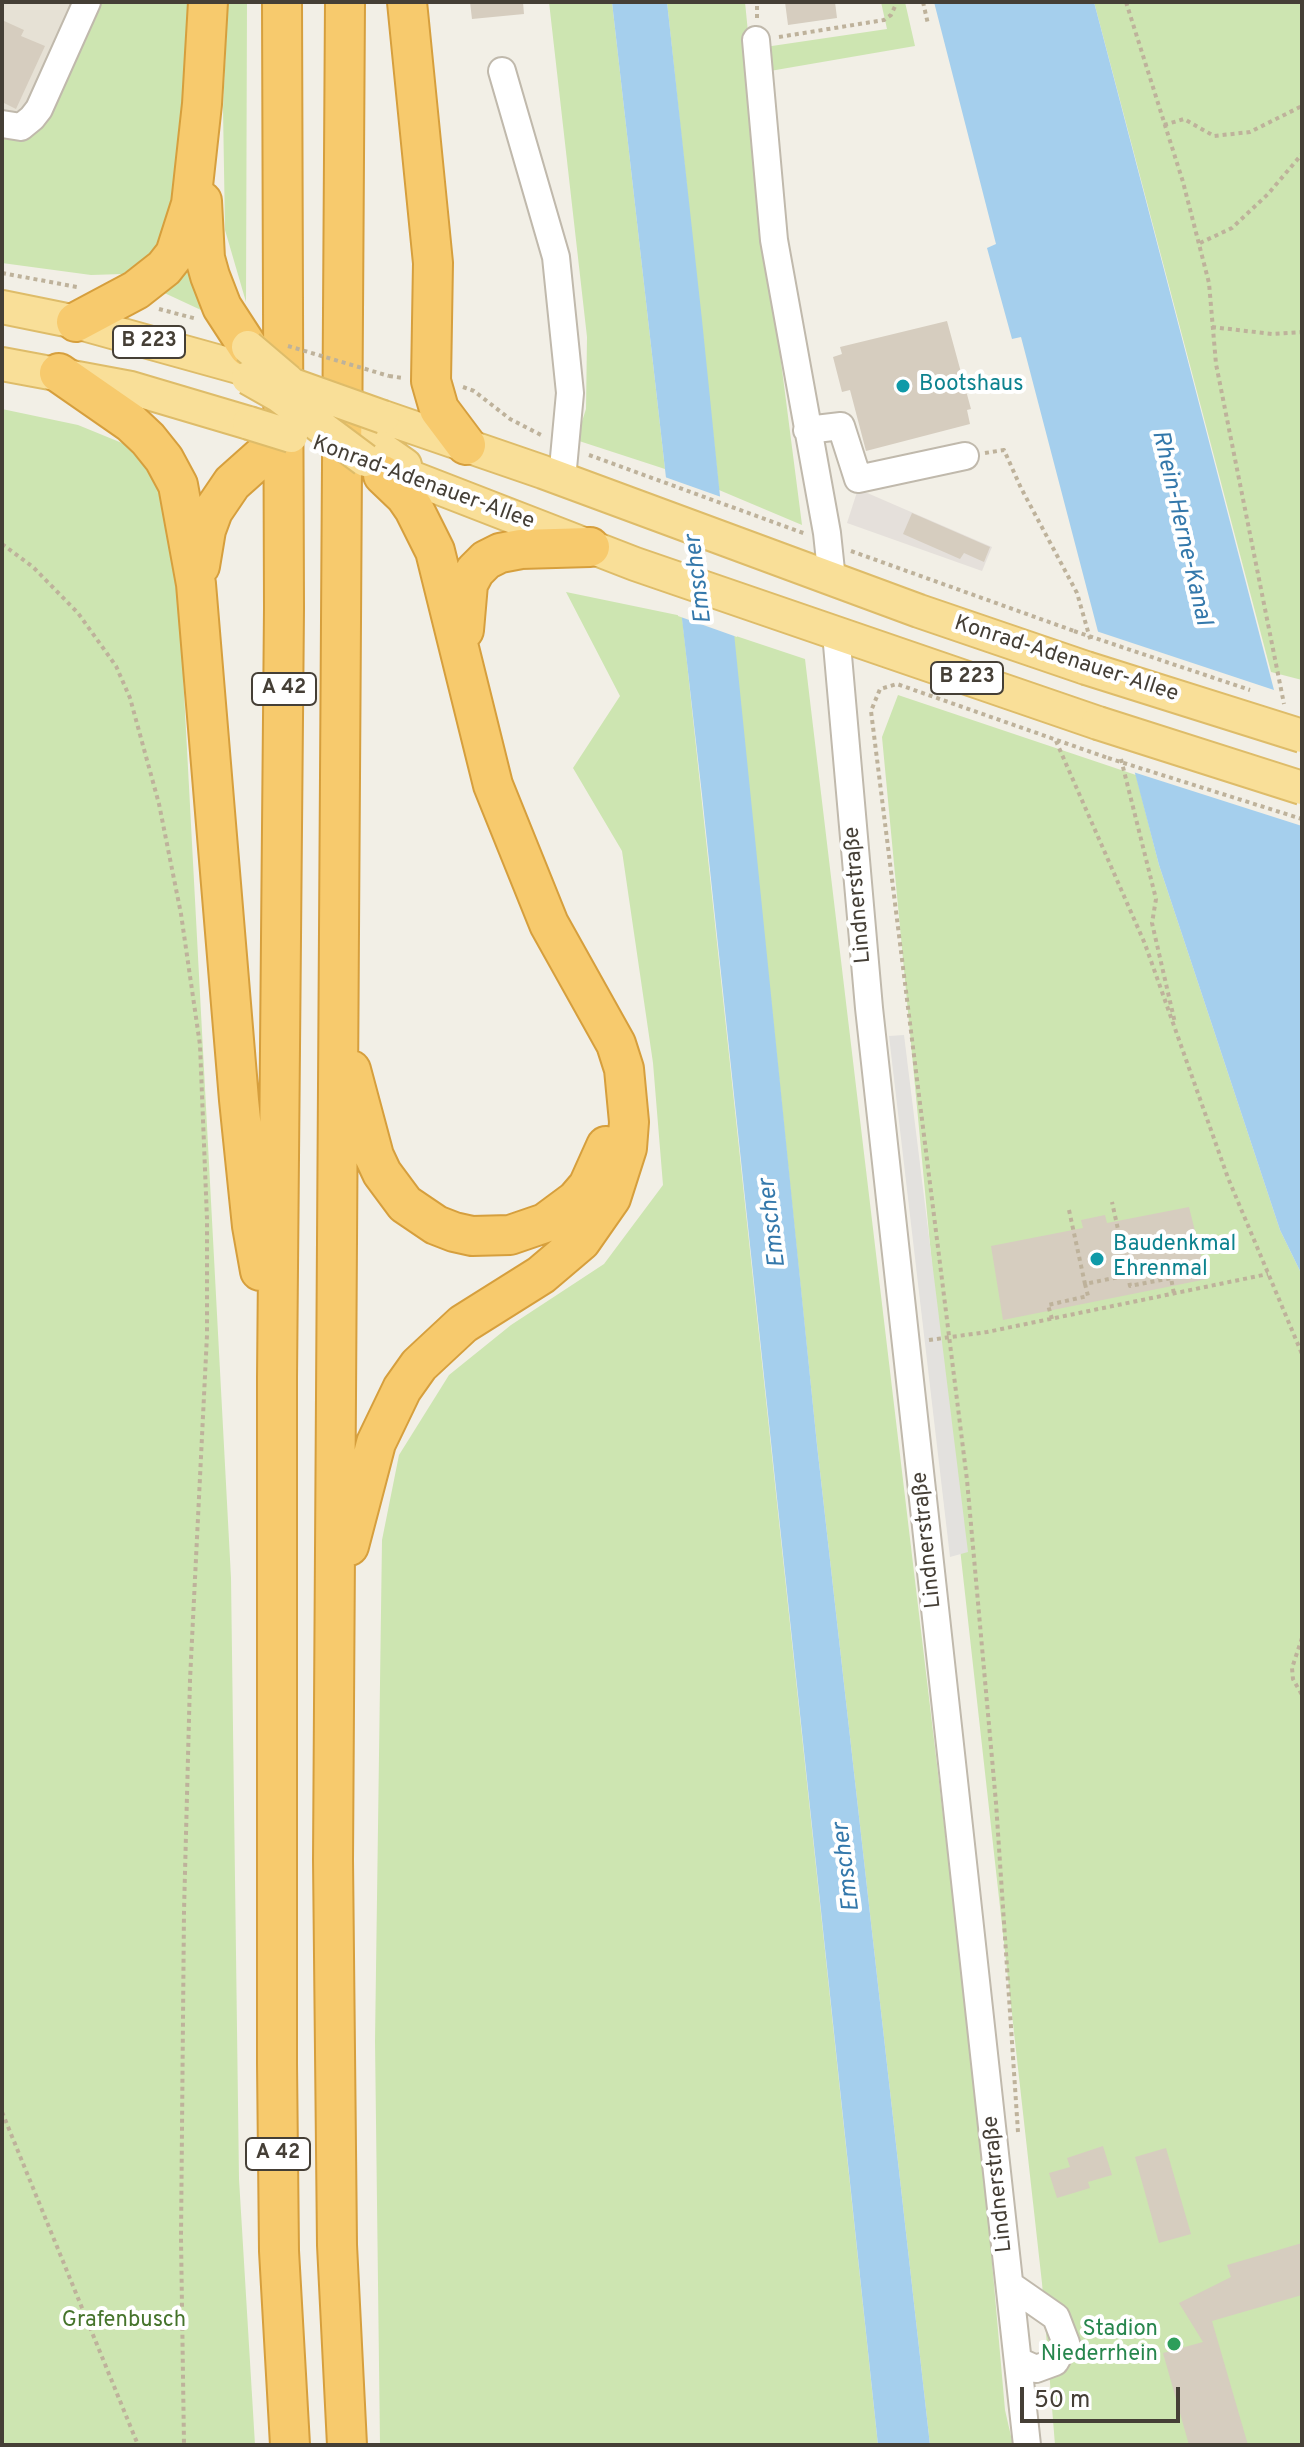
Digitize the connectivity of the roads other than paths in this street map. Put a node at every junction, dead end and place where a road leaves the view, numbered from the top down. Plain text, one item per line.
1 (87, 2) edge
2 (208, 2) edge
3 (282, 2) edge
4 (345, 2) edge
5 (407, 2) edge
6 (756, 40) road end
7 (502, 71) dead end
8 (202, 104) junction
9 (9, 126) edge
10 (2, 307) edge
11 (76, 322) junction
12 (248, 356) junction
13 (2, 364) edge
14 (59, 373) junction
15 (807, 430) junction
16 (466, 445) junction
17 (338, 451) junction
18 (965, 456) dead end
19 (562, 479) junction
20 (590, 547) junction
21 (832, 580) junction
22 (196, 584) junction
23 (836, 633) junction
24 (466, 673) junction
25 (1302, 736) edge
26 (1302, 788) edge
27 (339, 1025) junction
28 (277, 1377) junction
29 (335, 1599) junction
30 (1010, 2285) junction
31 (1018, 2361) junction
32 (290, 2445) edge
33 (347, 2445) edge
34 (1027, 2445) edge

1 - 9 street
2 - 8 highway
3 - 28 highway, A 42
4 - 27 highway, A 42
5 - 16 highway
6 - 15 street
7 - 19 street
8 - 11 highway
8 - 12 highway
10 - 11 main road, Konrad-Adenauer-Allee / B 223
11 - 12 main road, Konrad-Adenauer-Allee / B 223
12 - 17 main road, bridge
12 - 17 main road, Konrad-Adenauer-Allee / B 223, bridge
13 - 14 main road, Konrad-Adenauer-Allee / B 223
14 - 17 main road, Konrad-Adenauer-Allee / B 223
14 - 22 highway
15 - 18 street
15 - 21 street
16 - 17 main road, Konrad-Adenauer-Allee / B 223
16 - 19 main road, Konrad-Adenauer-Allee / B 223
17 - 20 main road, Konrad-Adenauer-Allee / B 223
17 - 22 highway
17 - 24 highway
17 - 27 highway
19 - 21 main road, Konrad-Adenauer-Allee / B 223
20 - 23 main road, Konrad-Adenauer-Allee / B 223
20 - 24 highway
21 - 23 main road
21 - 25 main road, Konrad-Adenauer-Allee / B 223, bridge
22 - 28 highway
23 - 26 main road, Konrad-Adenauer-Allee / B 223, bridge
23 - 30 street, Lindnerstraße
24 - 29 highway
27 - 29 highway, A 42
28 - 32 highway, A 42
29 - 33 highway, A 42
30 - 31 street, Lindnerstraße
30 - 31 street
31 - 34 street, Lindnerstraße

